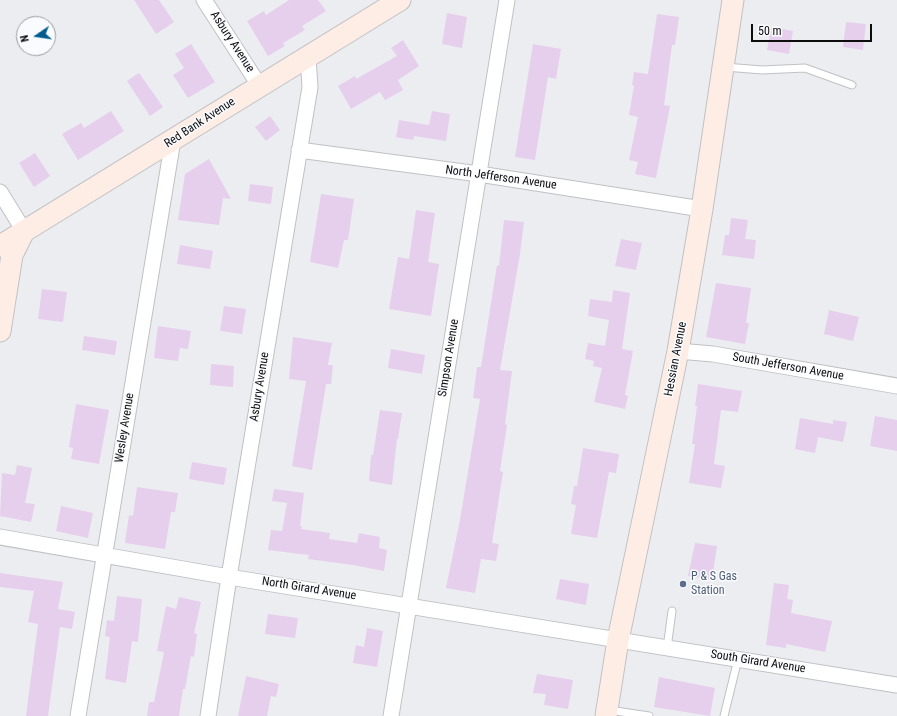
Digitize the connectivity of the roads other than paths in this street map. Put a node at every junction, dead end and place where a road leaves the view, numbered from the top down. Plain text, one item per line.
1 (204, 0) edge
2 (400, 0) edge
3 (507, 0) edge
4 (733, 0) edge
5 (308, 57) junction
6 (723, 67) junction
7 (259, 85) junction
8 (852, 85) dead end
9 (173, 140) junction
10 (299, 150) junction
11 (480, 174) junction
12 (0, 192) edge
13 (702, 208) junction
14 (24, 231) junction
15 (0, 246) edge
16 (0, 331) edge
17 (678, 351) junction
18 (897, 386) edge
19 (0, 537) edge
20 (104, 554) junction
21 (229, 577) junction
22 (409, 605) junction
23 (672, 611) dead end
24 (618, 640) junction
25 (667, 648) junction
26 (738, 659) junction
27 (897, 684) edge
28 (607, 713) edge
29 (78, 716) edge
30 (208, 716) edge
31 (391, 716) edge
32 (649, 716) edge
33 (724, 716) edge

1 - 7 street, Asbury Avenue
2 - 5 main road, Red Bank Avenue
3 - 11 street, Simpson Avenue
4 - 6 main road, Hessian Avenue
5 - 7 main road, Red Bank Avenue
5 - 10 street, Asbury Avenue
6 - 8 lane
6 - 13 main road, Hessian Avenue
7 - 9 main road, Red Bank Avenue
9 - 14 main road, Red Bank Avenue
9 - 20 street, Wesley Avenue
10 - 11 street, North Jefferson Avenue
10 - 21 street, Asbury Avenue
11 - 13 street, North Jefferson Avenue
11 - 22 street, Simpson Avenue
12 - 14 street
13 - 17 main road, Hessian Avenue
14 - 15 main road, Red Bank Avenue
14 - 16 main road
17 - 18 street, South Jefferson Avenue
17 - 24 main road, Hessian Avenue
19 - 20 street, North Girard Avenue
20 - 21 street, North Girard Avenue
20 - 29 street, Wesley Avenue
21 - 22 street, North Girard Avenue
21 - 30 street, Asbury Avenue
22 - 24 street, North Girard Avenue
22 - 31 street, Simpson Avenue
23 - 25 lane
24 - 25 street, South Girard Avenue
24 - 28 main road, Hessian Avenue
25 - 26 street, South Girard Avenue
26 - 27 street, South Girard Avenue
26 - 33 lane
28 - 32 lane

